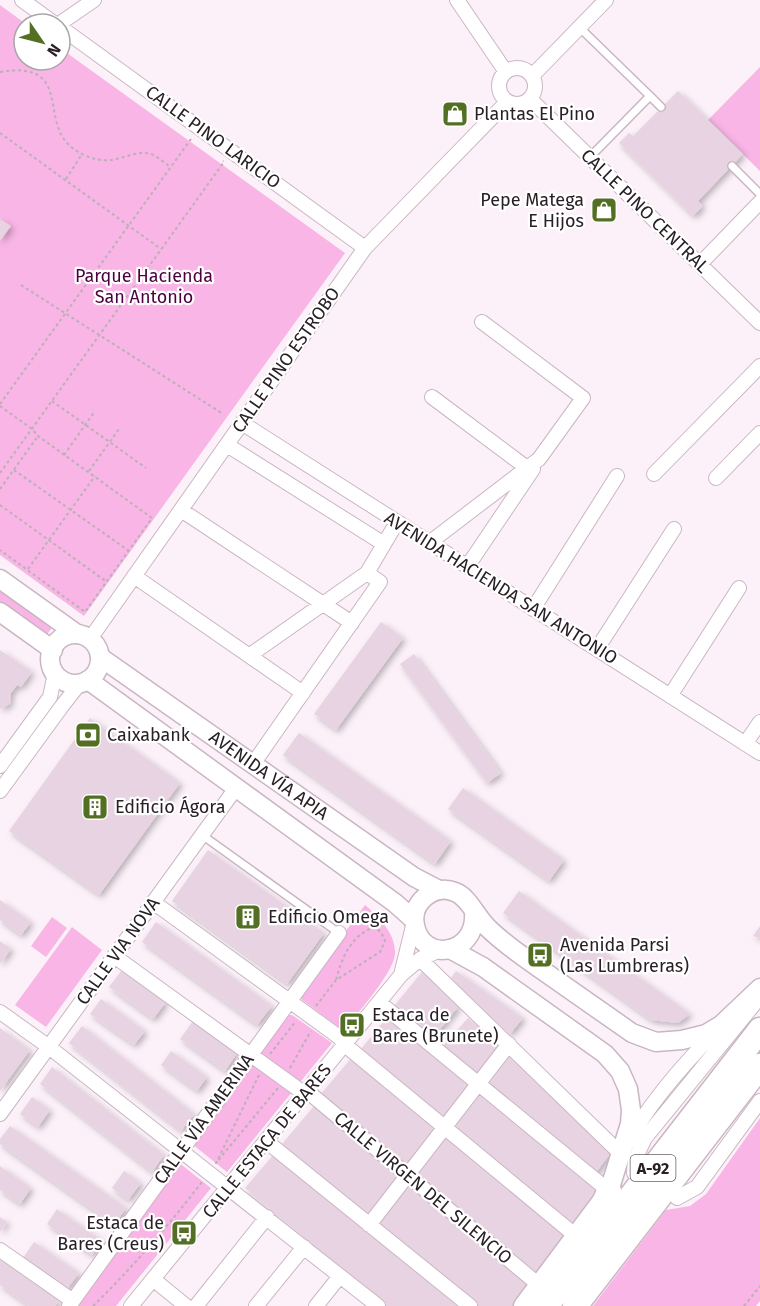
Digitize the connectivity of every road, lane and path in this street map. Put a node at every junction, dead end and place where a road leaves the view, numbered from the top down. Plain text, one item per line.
1 (22, 0) edge
2 (94, 0) edge
3 (457, 0) edge
4 (606, 0) edge
5 (39, 12) edge
6 (72, 15) edge
7 (579, 27) junction
8 (72, 35) edge
9 (0, 72) edge
10 (506, 72) junction
11 (532, 76) junction
12 (650, 96) junction
13 (530, 99) junction
14 (507, 102) junction
15 (661, 107) dead end
16 (0, 133) edge
17 (191, 138) dead end
18 (82, 154) junction
19 (216, 156) dead end
20 (591, 157) junction
21 (732, 166) dead end
22 (170, 167) junction
23 (65, 180) junction
24 (760, 194) edge
25 (760, 202) edge
26 (128, 226) junction
27 (365, 248) junction
28 (161, 250) junction
29 (700, 264) junction
30 (21, 285) dead end
31 (482, 322) dead end
32 (760, 323) edge
33 (100, 335) junction
34 (760, 366) edge
35 (432, 397) dead end
36 (52, 401) junction
37 (0, 405) edge
38 (95, 411) dead end
39 (223, 414) dead end
40 (242, 423) junction
41 (85, 425) junction
42 (32, 429) junction
43 (118, 429) dead end
44 (760, 434) edge
45 (38, 436) junction
46 (227, 445) junction
47 (64, 455) junction
48 (539, 459) junction
49 (146, 468) dead end
50 (527, 468) junction
51 (14, 470) junction
52 (88, 472) junction
53 (0, 473) edge
54 (654, 474) dead end
55 (95, 476) junction
56 (617, 476) dead end
57 (716, 478) dead end
58 (0, 489) edge
59 (0, 505) edge
60 (71, 510) junction
61 (181, 510) junction
62 (397, 522) junction
63 (674, 529) dead end
64 (49, 540) junction
65 (429, 543) junction
66 (384, 544) junction
67 (0, 550) edge
68 (129, 551) junction
69 (467, 567) junction
70 (27, 570) junction
71 (367, 573) junction
72 (134, 576) junction
73 (0, 579) edge
74 (107, 582) junction
75 (739, 588) dead end
76 (323, 604) junction
77 (533, 609) junction
78 (0, 612) edge
79 (352, 622) junction
80 (84, 637) junction
81 (52, 650) junction
82 (597, 650) junction
83 (250, 655) junction
84 (100, 657) junction
85 (55, 673) junction
86 (84, 682) junction
87 (303, 693) junction
88 (670, 696) junction
89 (760, 722) edge
90 (745, 744) junction
91 (760, 753) edge
92 (253, 764) junction
93 (0, 766) edge
94 (237, 788) junction
95 (0, 791) edge
96 (202, 835) junction
97 (439, 890) junction
98 (153, 902) junction
99 (474, 913) junction
100 (414, 921) junction
101 (339, 933) joint
102 (445, 950) junction
103 (114, 956) junction
104 (420, 959) junction
105 (401, 975) junction
106 (336, 980) junction
107 (760, 988) edge
108 (760, 998) edge
109 (289, 1001) junction
110 (380, 1003) junction
111 (0, 1012) edge
112 (309, 1016) junction
113 (721, 1025) junction
114 (760, 1030) edge
115 (509, 1044) junction
116 (345, 1045) junction
117 (49, 1047) junction
118 (251, 1055) junction
119 (264, 1064) junction
120 (760, 1066) edge
121 (284, 1079) junction
122 (478, 1084) junction
123 (306, 1093) junction
124 (760, 1101) edge
125 (0, 1114) edge
126 (444, 1127) junction
127 (266, 1141) junction
128 (181, 1151) junction
129 (621, 1154) junction
130 (634, 1173) dead end
131 (407, 1175) junction
132 (203, 1182) dead end
133 (229, 1187) junction
134 (609, 1191) junction
135 (677, 1198) dead end
136 (267, 1217) junction
137 (369, 1225) junction
138 (304, 1247) junction
139 (579, 1247) junction
140 (0, 1250) edge
141 (340, 1276) junction
142 (153, 1279) junction
143 (760, 1286) edge
144 (542, 1296) edge
145 (579, 1302) edge
146 (71, 1304) edge
147 (93, 1306) edge
148 (131, 1306) edge
149 (186, 1306) edge
150 (196, 1306) edge
151 (256, 1306) edge
152 (316, 1306) edge
153 (378, 1306) edge
154 (470, 1306) edge
155 (523, 1306) edge
156 (744, 1306) edge

1 - 5 street, CALLE PINO LARICIO
2 - 6 street
3 - 10 street
4 - 7 street
7 - 11 street
7 - 12 lane
8 - 27 street, CALLE PINO LARICIO
9 - 18 path
10 - 11 street
10 - 14 street
11 - 13 street
12 - 15 lane
12 - 20 lane
13 - 14 street
13 - 20 street, CALLE PINO CENTRAL
14 - 27 street, CALLE PINO ESTROBO
16 - 23 path
17 - 22 path
18 - 22 path
18 - 23 path
19 - 28 path
20 - 29 street, CALLE PINO CENTRAL
21 - 24 lane
22 - 26 path
23 - 26 path
25 - 29 street
26 - 28 path
26 - 37 path
27 - 40 street, CALLE PINO ESTROBO
28 - 33 path
29 - 32 street, CALLE PINO CENTRAL
30 - 33 path
31 - 48 street
33 - 36 path
33 - 39 path
34 - 54 street
35 - 50 street
36 - 41 path
36 - 42 path
37 - 42 path
38 - 41 path
40 - 46 street, CALLE PINO ESTROBO
40 - 62 street, AVENIDA HACIENDA SAN ANTONIO
41 - 47 path
41 - 49 path
42 - 45 path
42 - 53 path
43 - 52 path
44 - 57 street
45 - 47 path
45 - 51 path
46 - 61 street, CALLE PINO ESTROBO
46 - 66 street, AVENIDA HACIENDA SAN ANTONIO
47 - 52 path
48 - 50 street
48 - 69 street
50 - 65 street
51 - 58 path
51 - 60 path
52 - 55 path
55 - 60 path
55 - 68 path
56 - 77 street
59 - 64 path
60 - 64 path
60 - 68 path
61 - 72 street, CALLE PINO ESTROBO
61 - 76 street
62 - 65 street, AVENIDA HACIENDA SAN ANTONIO
62 - 66 street
63 - 82 street
64 - 70 path
64 - 74 path
65 - 69 street, AVENIDA HACIENDA SAN ANTONIO
66 - 71 street
67 - 70 path
68 - 74 path
69 - 77 street, AVENIDA HACIENDA SAN ANTONIO
70 - 74 path
71 - 76 street
71 - 79 street
72 - 80 street, CALLE PINO ESTROBO
72 - 83 street
73 - 80 street
75 - 88 street
76 - 79 street
76 - 83 street
77 - 82 street, AVENIDA HACIENDA SAN ANTONIO
78 - 81 street
79 - 87 street
80 - 81 street
80 - 84 street
81 - 85 street
82 - 88 street, AVENIDA HACIENDA SAN ANTONIO
83 - 87 street
84 - 86 street
84 - 92 street, AVENIDA VÍA APIA
85 - 86 street
85 - 93 street
86 - 94 street, AVENIDA VÍA APIA
86 - 95 street
87 - 92 street
88 - 90 street, AVENIDA HACIENDA SAN ANTONIO
89 - 90 street
90 - 91 street, AVENIDA HACIENDA SAN ANTONIO
92 - 97 street, AVENIDA VÍA APIA
94 - 96 street, CALLE VIA NOVA
94 - 100 street, AVENIDA VÍA APIA
96 - 98 street, CALLE VIA NOVA
96 - 101 lane
97 - 99 street
97 - 100 street
98 - 103 street, CALLE VIA NOVA
98 - 109 street
99 - 102 street
99 - 113 street
100 - 102 street
100 - 105 street, CALLE ESTACA DE BARES
101 - 109 street, CALLE VÍA AMERINA
102 - 104 street, CALLE ESTACA DE BARES
102 - 129 street
103 - 117 street, CALLE VIA NOVA
103 - 118 street, CALLE VIRGEN DEL SILENCIO
104 - 105 street, CALLE ESTACA DE BARES
104 - 115 street
105 - 110 street, CALLE ESTACA DE BARES
106 - 106 path
106 - 112 path
107 - 113 street
108 - 130 street
109 - 112 street
109 - 118 street, CALLE VÍA AMERINA
110 - 116 street, CALLE ESTACA DE BARES
110 - 122 street
111 - 117 street
112 - 116 street
112 - 119 path
112 - 121 path
113 - 129 street
114 - 139 highway, A-92
115 - 122 street
115 - 129 street
116 - 123 street, CALLE ESTACA DE BARES
116 - 126 street
117 - 125 street, CALLE VIA NOVA
117 - 128 street
118 - 119 street, CALLE VIRGEN DEL SILENCIO
118 - 128 street, CALLE VÍA AMERINA
119 - 121 street, CALLE VIRGEN DEL SILENCIO
119 - 121 path
120 - 145 highway, A-92
121 - 123 street, CALLE VIRGEN DEL SILENCIO
122 - 126 street
122 - 134 street
123 - 127 street, CALLE ESTACA DE BARES
123 - 131 street, CALLE VIRGEN DEL SILENCIO
124 - 135 street
126 - 131 street
126 - 139 street
127 - 133 street, CALLE ESTACA DE BARES
127 - 137 street
128 - 133 street
128 - 146 street, CALLE VÍA AMERINA
129 - 134 street
131 - 137 street
131 - 144 street, CALLE VIRGEN DEL SILENCIO
132 - 147 path
133 - 136 street
133 - 142 street, CALLE ESTACA DE BARES
134 - 139 highway
136 - 138 street
136 - 150 street
137 - 154 street
138 - 141 street
138 - 151 street
139 - 144 highway, A-92
140 - 146 street
141 - 152 street
141 - 153 street
142 - 148 street, CALLE ESTACA DE BARES
142 - 149 street
143 - 156 path
144 - 155 street

